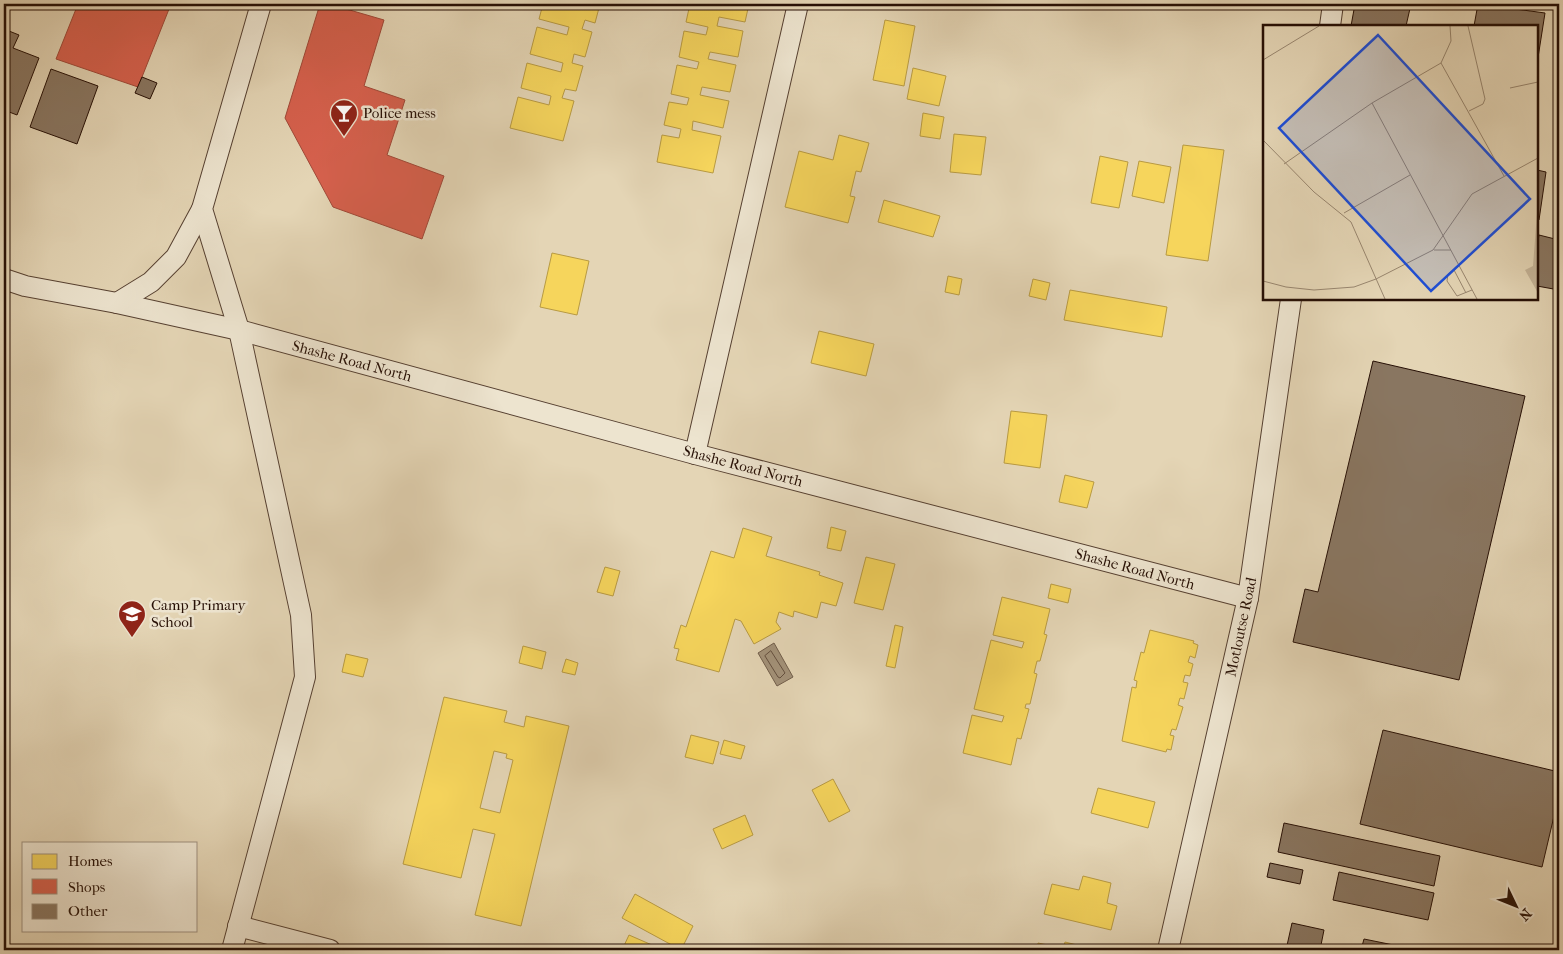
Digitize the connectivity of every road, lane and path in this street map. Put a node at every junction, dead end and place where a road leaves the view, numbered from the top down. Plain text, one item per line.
1 (261, 4) edge
2 (798, 4) edge
3 (1333, 4) edge
4 (1330, 25) edge
5 (4, 168) edge
6 (4, 189) edge
7 (202, 209) junction
8 (4, 279) edge
9 (1291, 300) edge
10 (117, 302) junction
11 (239, 330) junction
12 (695, 454) junction
13 (1248, 598) junction
14 (238, 926) junction
15 (232, 950) edge
16 (330, 950) edge
17 (1168, 950) edge

1 - 7 street
2 - 12 street
3 - 4 street
5 - 6 lane
7 - 10 street
7 - 11 street
8 - 10 street
9 - 13 street, Motloutse Road
10 - 11 street, Shashe Road North
11 - 12 street, Shashe Road North
11 - 14 street
12 - 13 street, Shashe Road North
13 - 17 street, Motloutse Road
14 - 15 street
14 - 16 street

